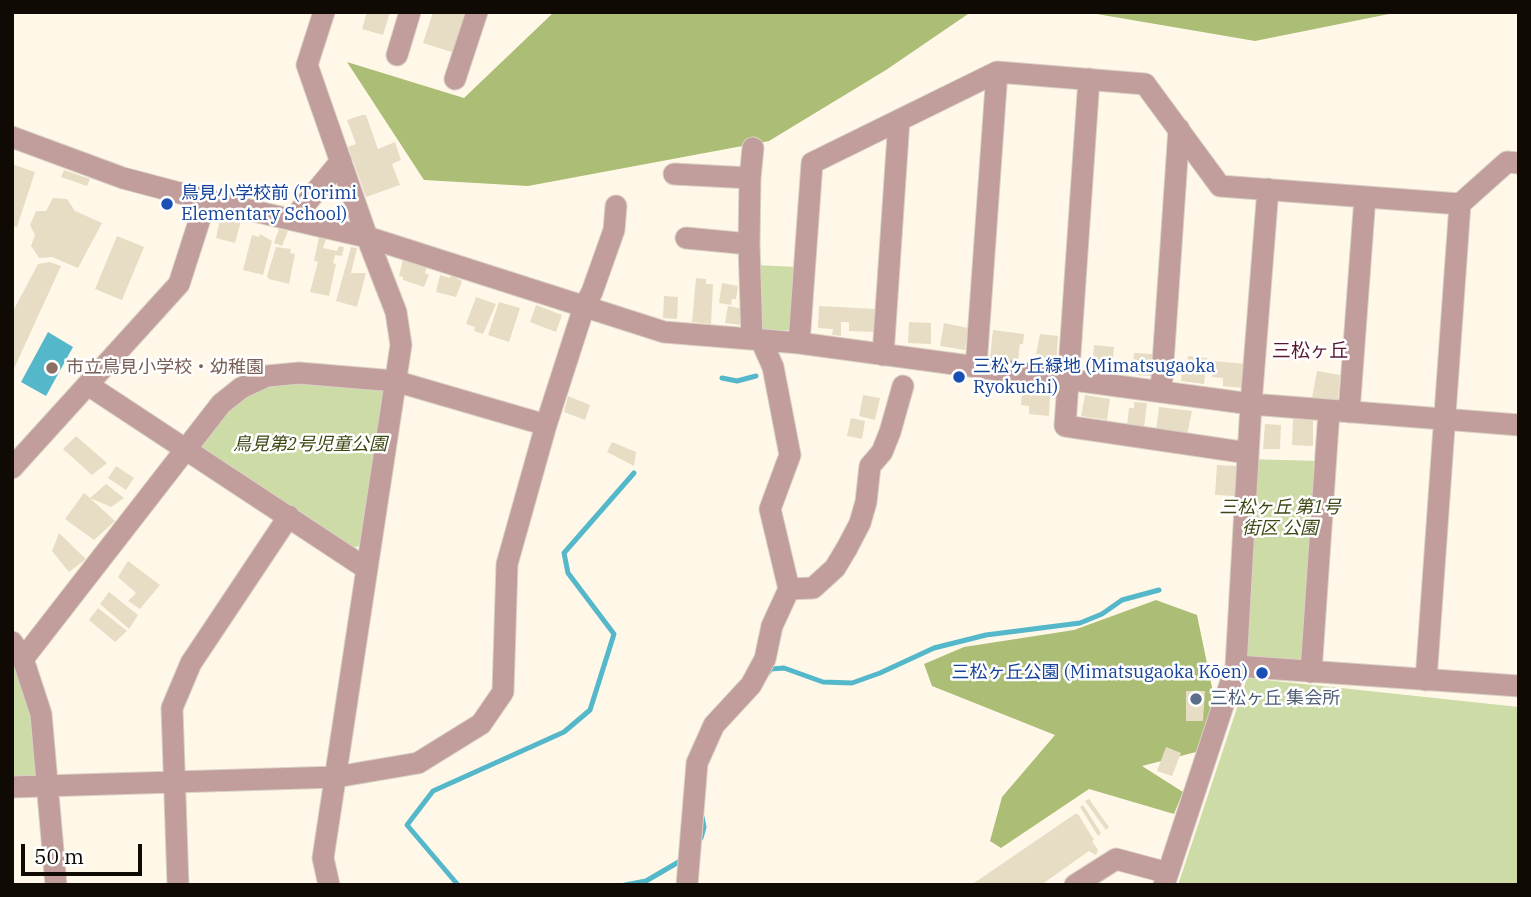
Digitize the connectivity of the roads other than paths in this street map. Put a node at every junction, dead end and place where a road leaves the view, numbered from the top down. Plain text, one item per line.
1 (324, 12) edge
2 (410, 12) edge
3 (477, 12) edge
4 (397, 55) dead end
5 (997, 72) junction
6 (455, 79) dead end
7 (1089, 79) junction
8 (899, 120) junction
9 (1179, 129) junction
10 (12, 137) edge
11 (753, 148) dead end
12 (341, 161) junction
13 (1519, 163) edge
14 (674, 174) dead end
15 (750, 178) junction
16 (1268, 189) junction
17 (1365, 197) junction
18 (206, 200) junction
19 (1460, 204) junction
20 (616, 206) dead end
21 (293, 219) junction
22 (367, 237) junction
23 (686, 238) dead end
24 (749, 244) junction
25 (584, 307) junction
26 (757, 339) junction
27 (799, 343) junction
28 (883, 355) junction
29 (976, 367) junction
30 (1068, 380) junction
31 (395, 381) junction
32 (88, 385) junction
33 (903, 386) dead end
34 (1161, 392) junction
35 (1251, 404) junction
36 (1339, 412) junction
37 (1445, 419) junction
38 (547, 425) junction
39 (1519, 425) edge
40 (186, 449) junction
41 (1248, 453) junction
42 (12, 468) edge
43 (289, 516) junction
44 (368, 569) junction
45 (789, 589) junction
46 (18, 651) edge
47 (1236, 666) junction
48 (1311, 672) junction
49 (1426, 680) junction
50 (1519, 686) edge
51 (337, 777) junction
52 (175, 782) junction
53 (48, 785) junction
54 (12, 786) edge
55 (1105, 877) edge
56 (1166, 879) edge
57 (56, 885) edge
58 (178, 885) edge
59 (330, 885) edge
60 (687, 885) edge
61 (1075, 885) edge

1 - 12 street
2 - 4 street
3 - 6 street
5 - 7 street
5 - 8 street
5 - 29 street
7 - 9 street
7 - 30 street
8 - 27 street
8 - 28 street
9 - 16 street
9 - 34 street
10 - 18 street
11 - 15 street
12 - 21 street
12 - 22 street
13 - 19 street
14 - 15 street
15 - 24 street
16 - 17 street
16 - 35 street
17 - 19 street
17 - 36 street
18 - 21 street
18 - 32 street
19 - 37 street
20 - 25 street
21 - 22 street
22 - 25 street
22 - 31 street
23 - 24 street
24 - 26 street
25 - 26 street
25 - 38 street
26 - 27 street
26 - 45 street
27 - 28 street
28 - 29 street
29 - 30 street
30 - 34 street
30 - 41 street
31 - 38 street
31 - 40 street
31 - 44 street
32 - 40 street
32 - 42 street
33 - 45 street
34 - 35 street
35 - 36 street
35 - 41 street
36 - 37 street
36 - 48 street
37 - 39 street
37 - 49 street
38 - 51 street
40 - 43 street
40 - 46 street
41 - 47 street
43 - 44 street
43 - 52 street
44 - 51 street
45 - 60 street
46 - 53 street
47 - 48 street
47 - 56 street
48 - 49 street
49 - 50 street
51 - 52 street
51 - 59 street
52 - 53 street
52 - 58 street
53 - 54 street
53 - 57 street
55 - 56 street
55 - 61 street

